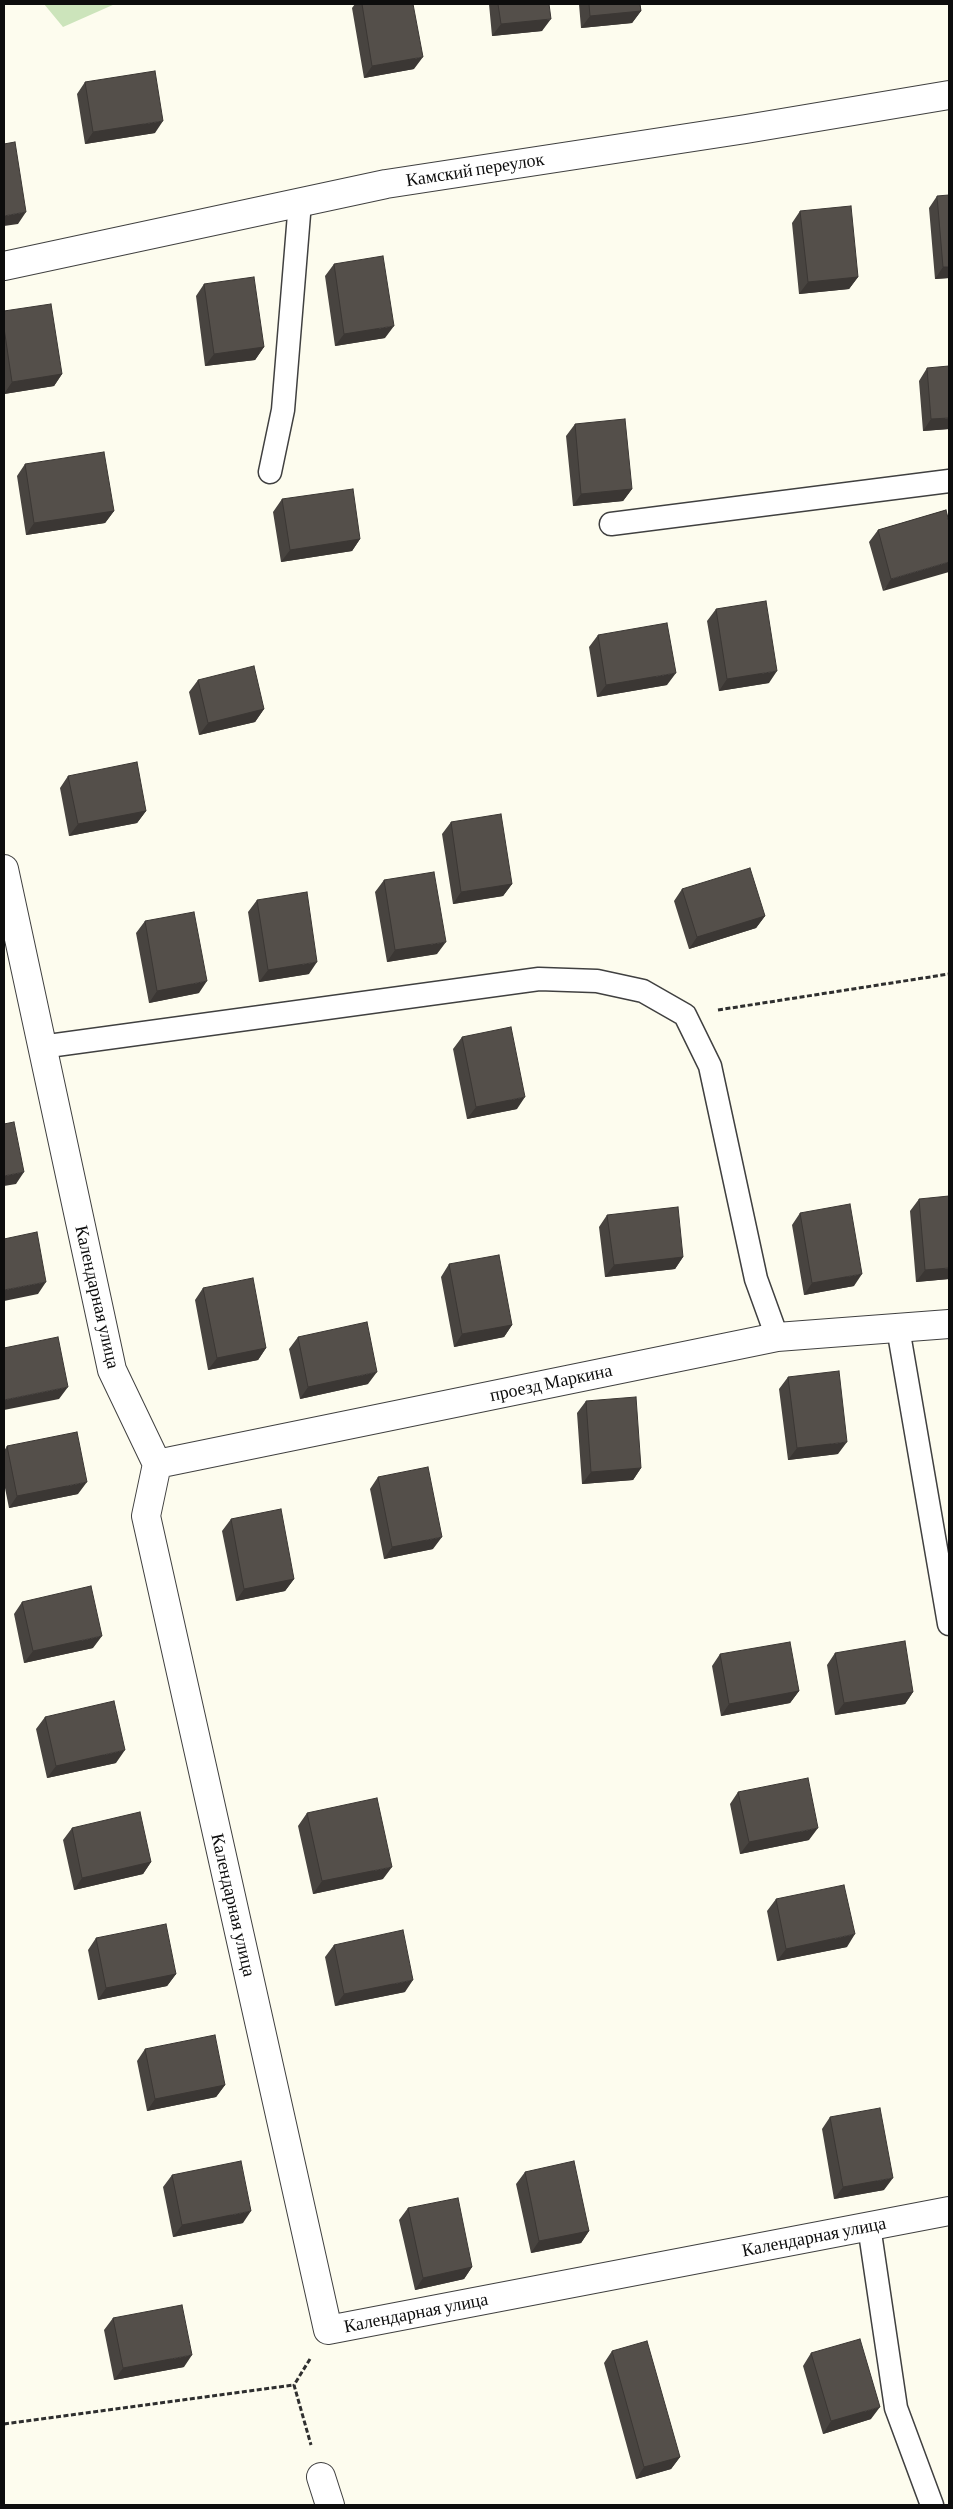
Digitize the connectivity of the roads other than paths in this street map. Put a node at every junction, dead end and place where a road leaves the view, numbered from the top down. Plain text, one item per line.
1 (949, 94) edge
2 (300, 202) junction
3 (4, 266) edge
4 (270, 472) dead end
5 (949, 481) edge
6 (611, 524) dead end
7 (4, 869) edge
8 (41, 1047) junction
9 (949, 1324) edge
10 (898, 1328) junction
11 (777, 1337) junction
12 (157, 1464) junction
13 (949, 1624) edge
14 (949, 2211) edge
15 (869, 2226) junction
16 (321, 2477) road end
17 (330, 2505) edge
18 (932, 2505) edge

1 - 2 street, Камский переулок
2 - 3 street, Камский переулок
2 - 4 lane
5 - 6 lane
7 - 8 street, Календарная улица
8 - 11 lane
8 - 12 street, Календарная улица
9 - 10 street, проезд Маркина
10 - 11 street, проезд Маркина
10 - 13 lane
11 - 12 street, проезд Маркина
12 - 15 street, Календарная улица
14 - 15 street, Календарная улица
15 - 18 lane
16 - 17 street

